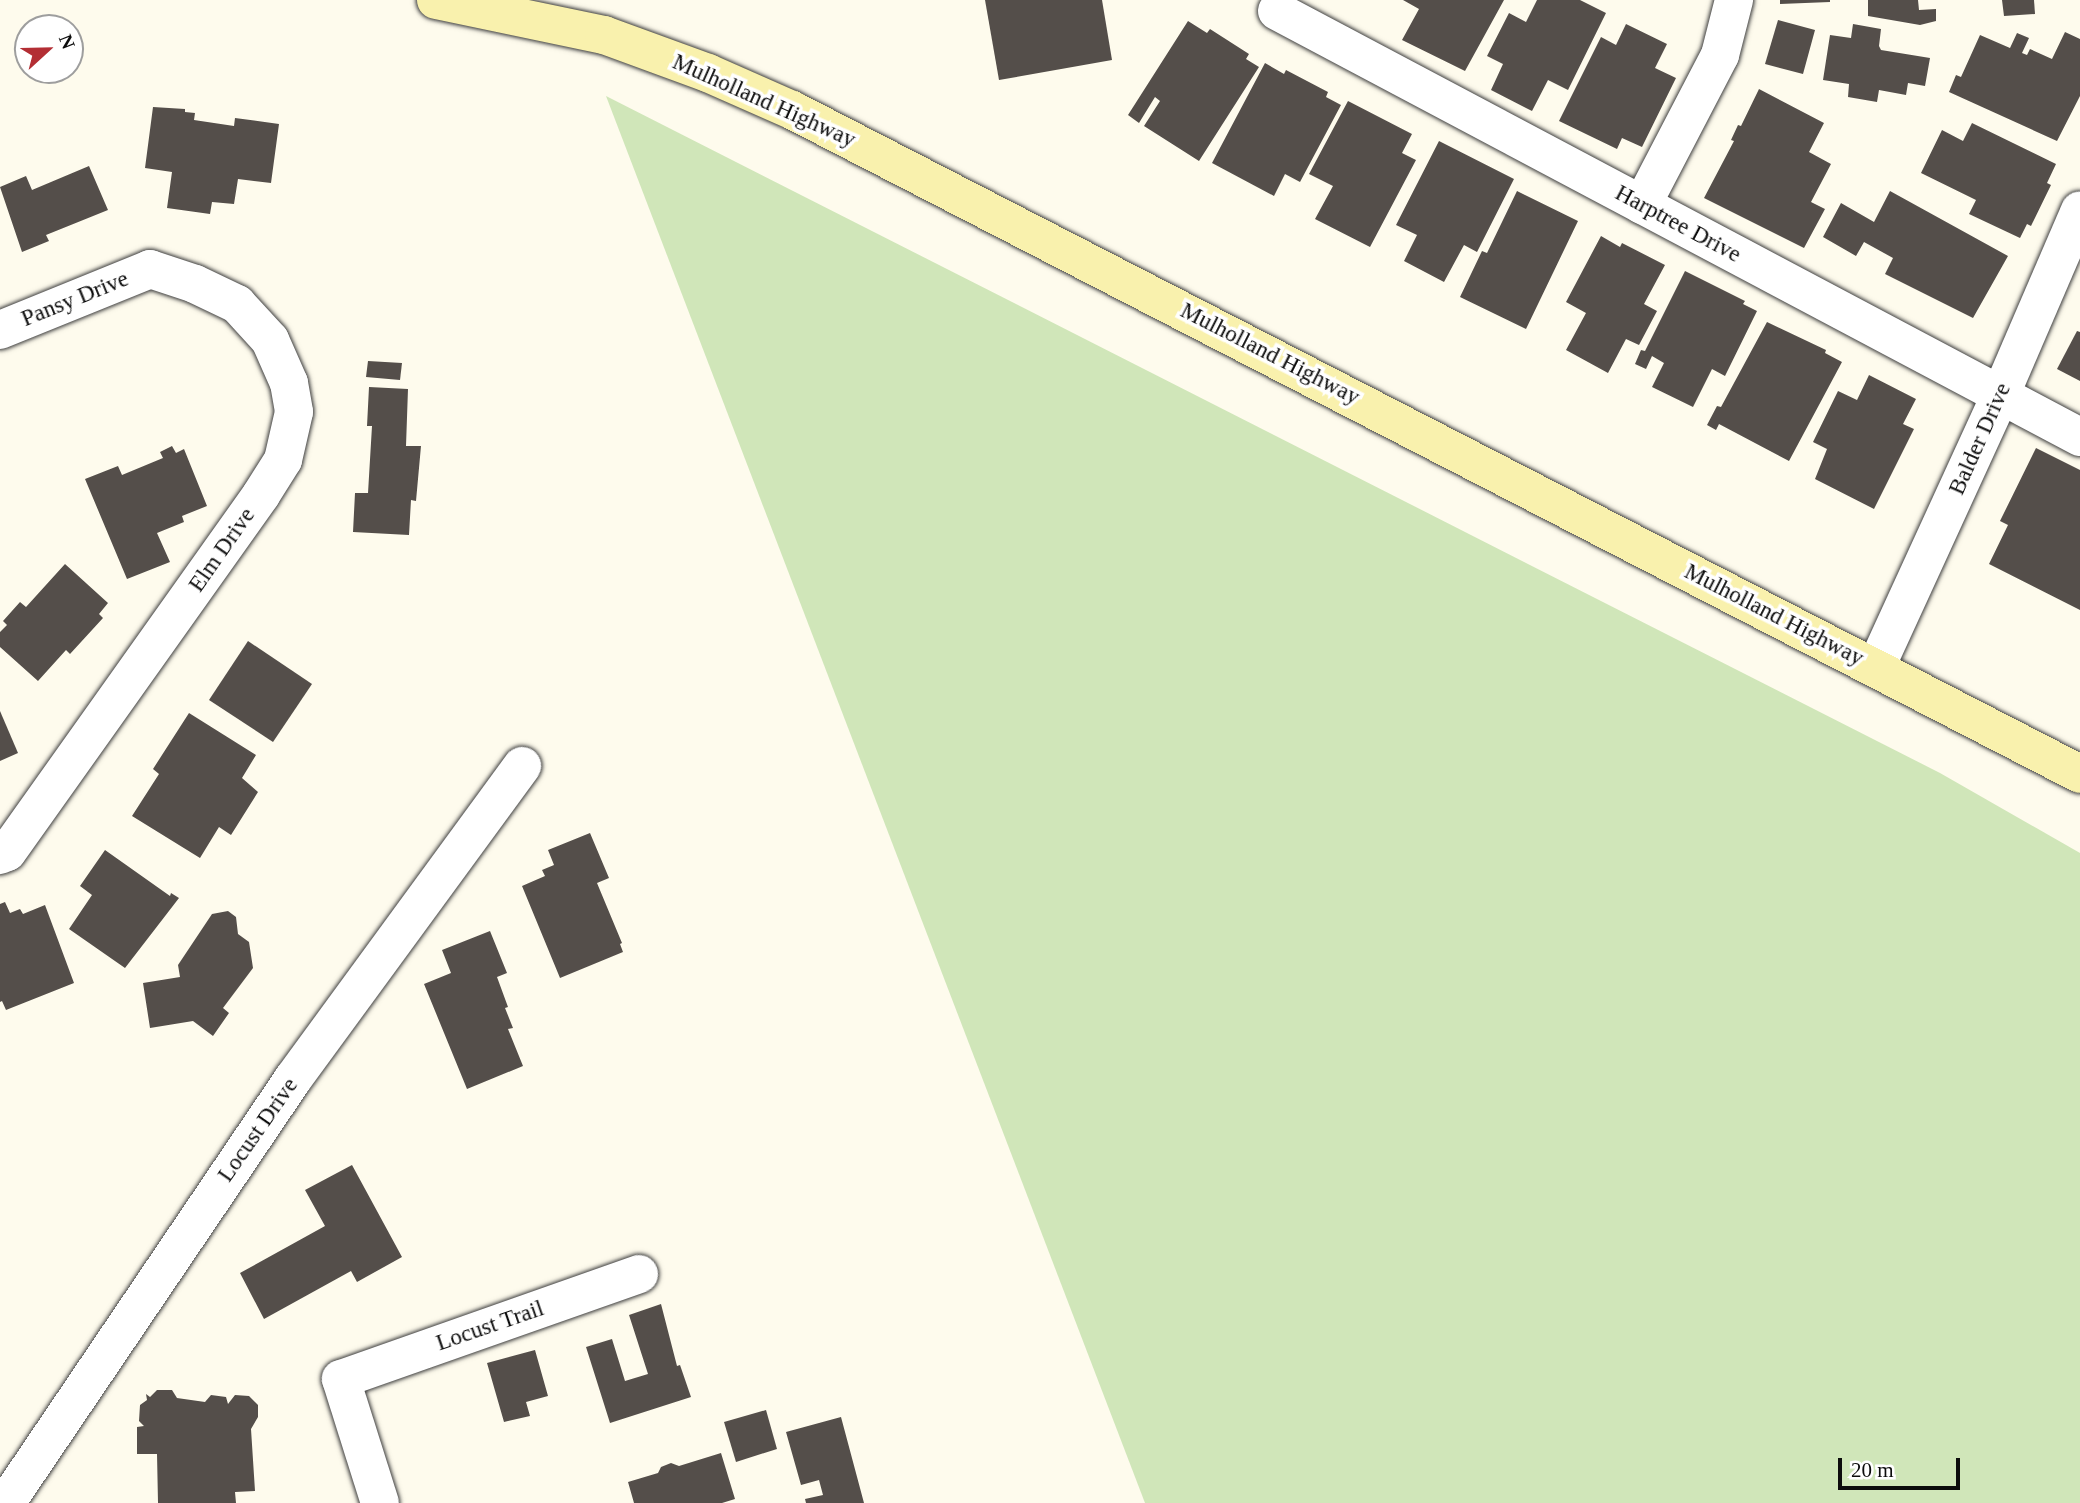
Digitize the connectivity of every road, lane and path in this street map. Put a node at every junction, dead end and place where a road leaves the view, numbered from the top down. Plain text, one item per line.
1 (436, 0) edge
2 (1734, 0) edge
3 (1277, 11) dead end
4 (1642, 205) junction
5 (2080, 210) edge
6 (150, 269) joint
7 (0, 330) edge
8 (2000, 396) junction
9 (2080, 437) edge
10 (1876, 667) junction
11 (522, 766) dead end
12 (2080, 774) edge
13 (0, 855) edge
14 (639, 1274) dead end
15 (6, 1503) edge
16 (380, 1503) edge

1 - 10 main road, Mulholland Highway
2 - 4 street
3 - 4 street, Harptree Drive
4 - 8 street, Harptree Drive
5 - 8 street, Balder Drive
6 - 7 street, Pansy Drive
6 - 13 street, Elm Drive
8 - 9 street, Harptree Drive
8 - 10 street, Balder Drive
10 - 12 main road, Mulholland Highway
11 - 15 street, Locust Drive
14 - 16 street, Locust Trail

